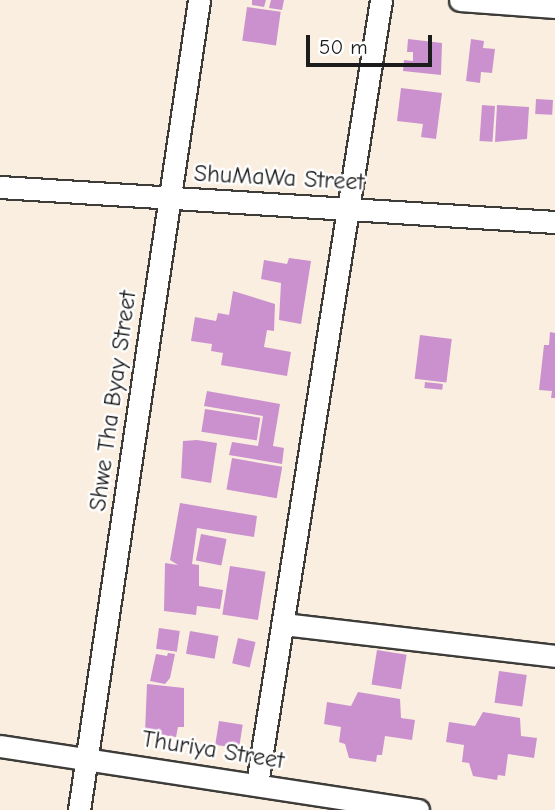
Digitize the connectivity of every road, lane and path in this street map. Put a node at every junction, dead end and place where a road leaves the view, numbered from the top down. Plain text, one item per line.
1 (199, 0) edge
2 (381, 0) edge
3 (460, 0) edge
4 (555, 7) edge
5 (0, 187) edge
6 (169, 199) junction
7 (349, 206) junction
8 (555, 222) edge
9 (283, 624) junction
10 (555, 656) edge
11 (0, 746) edge
12 (86, 757) junction
13 (257, 784) junction
14 (79, 810) edge
15 (418, 810) edge

1 - 6 street, Shwe Tha Byay Street
2 - 7 street
3 - 4 street
5 - 6 street, ShuMaWa Street
6 - 7 street, ShuMaWa Street
6 - 12 street, Shwe Tha Byay Street
7 - 8 street, ShuMaWa Street
7 - 9 street
9 - 10 street
9 - 13 street
11 - 12 street, Thuriya Street
12 - 13 street, Thuriya Street
12 - 14 street, Shwe Tha Byay Street
13 - 15 street, Thuriya Street

